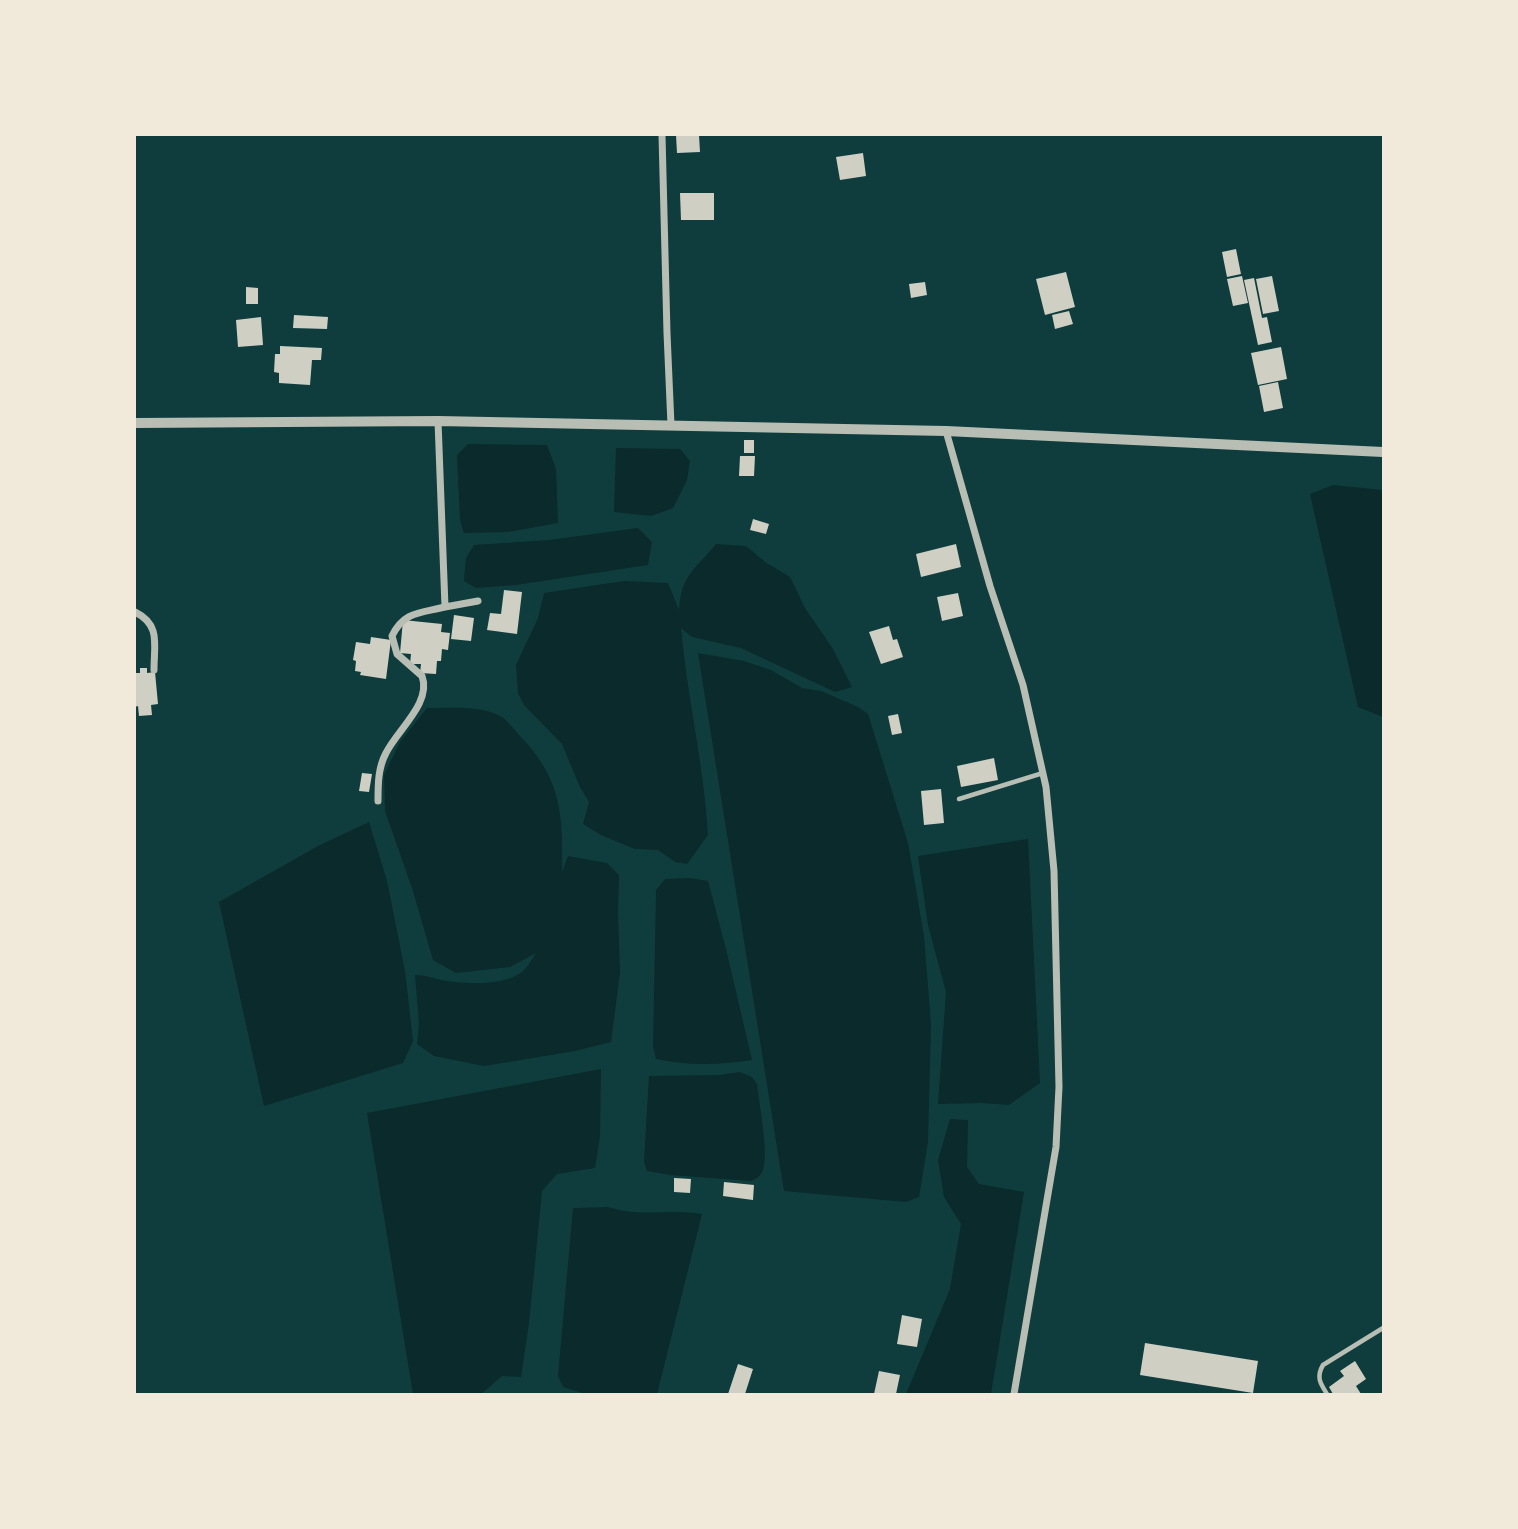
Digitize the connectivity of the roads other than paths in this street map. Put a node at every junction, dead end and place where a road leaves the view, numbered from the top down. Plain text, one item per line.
1 (662, 135) edge
2 (438, 421) junction
3 (135, 423) edge
4 (671, 425) junction
5 (946, 431) junction
6 (1383, 452) edge
7 (478, 601) dead end
8 (445, 607) junction
9 (135, 612) edge
10 (154, 670) dead end
11 (1042, 773) junction
12 (959, 799) dead end
13 (378, 801) dead end
14 (1383, 1328) edge
15 (1014, 1394) edge
16 (1327, 1394) edge

1 - 4 street
2 - 3 street
2 - 4 street
2 - 8 street
4 - 5 street
5 - 6 street
5 - 11 street
7 - 8 street
8 - 13 street
9 - 10 street
11 - 12 lane
11 - 15 street
14 - 16 lane

